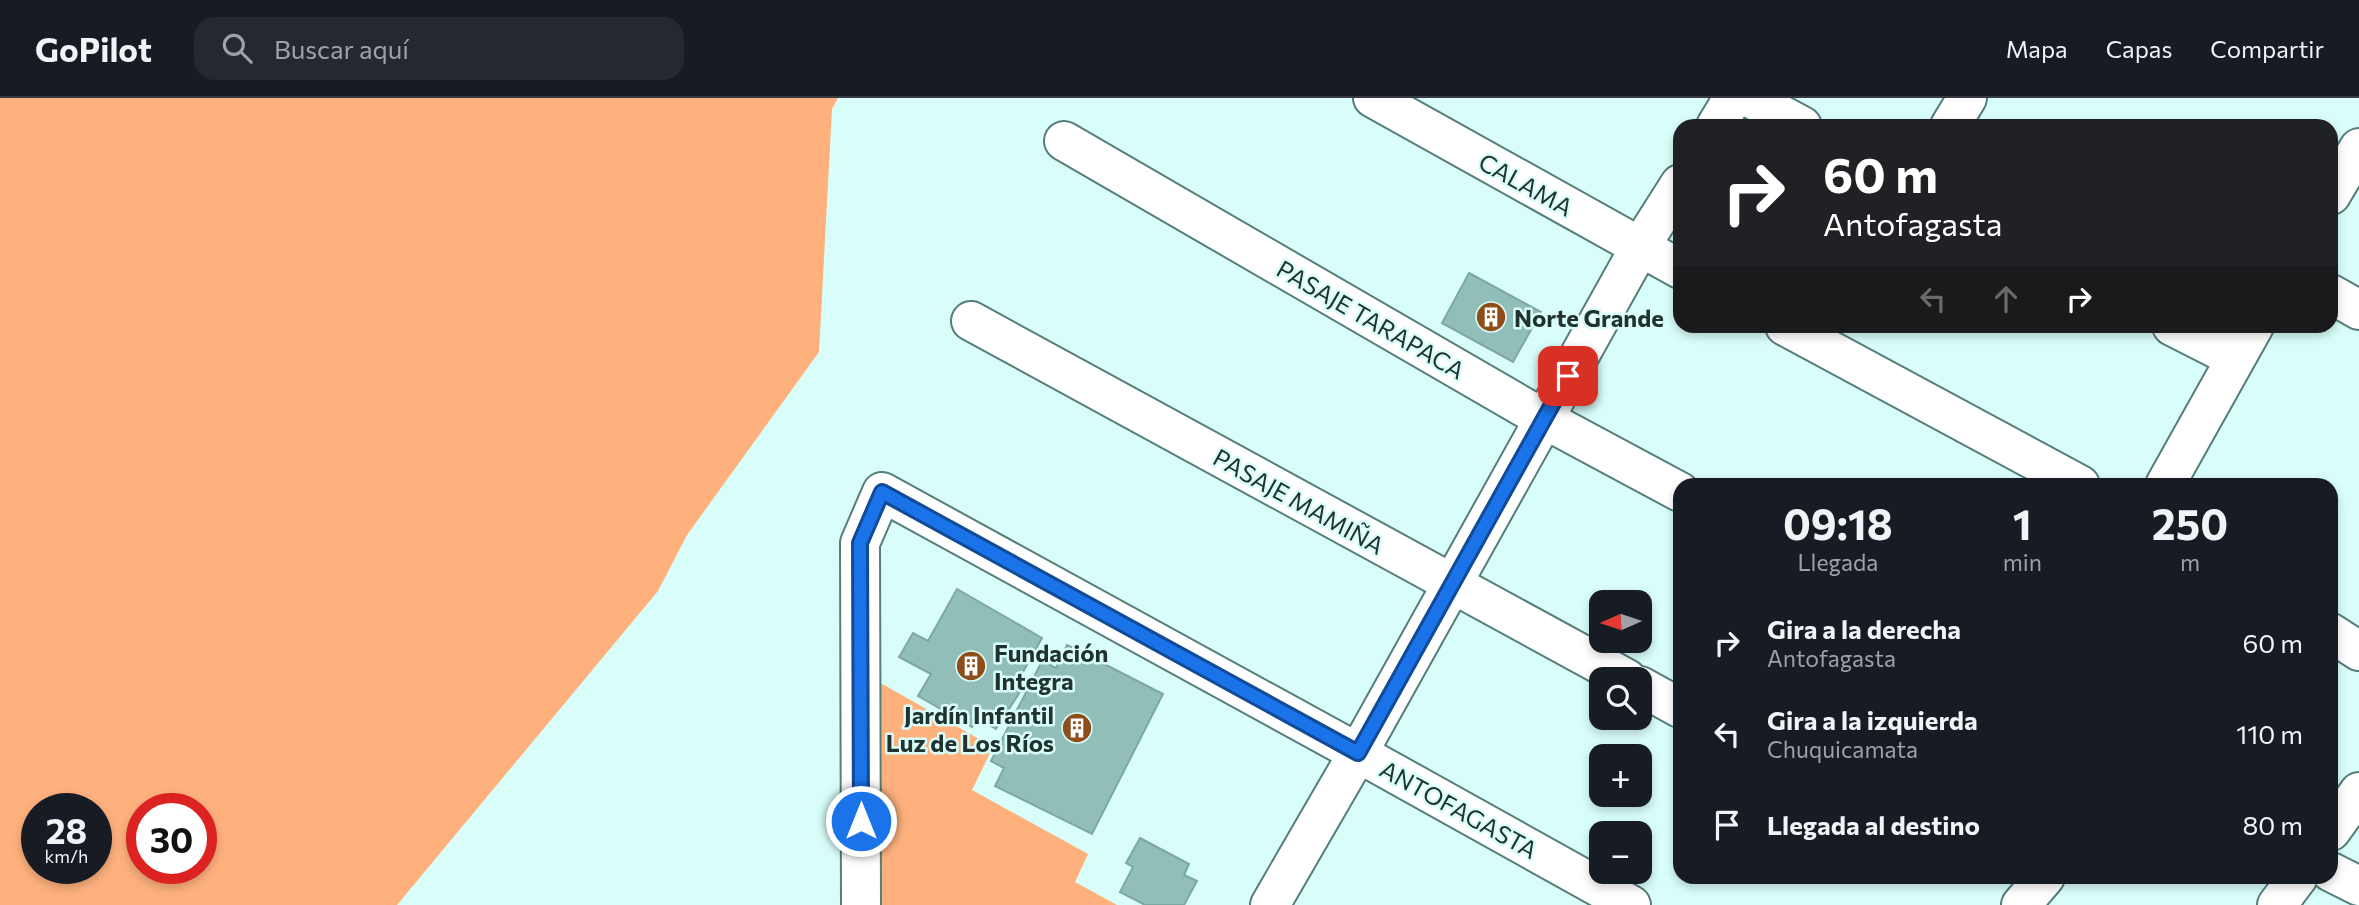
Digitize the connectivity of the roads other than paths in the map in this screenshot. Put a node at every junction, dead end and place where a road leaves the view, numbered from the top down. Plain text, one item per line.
1 (1373, 98) edge
2 (1733, 98) edge
3 (1750, 98) edge
4 (1966, 98) edge
5 (1720, 119) edge
6 (1789, 119) edge
7 (1954, 119) edge
8 (1064, 141) dead end
9 (2359, 148) edge
10 (2338, 183) edge
11 (1673, 195) edge
12 (1640, 247) junction
13 (1673, 265) edge
14 (2338, 298) edge
15 (2359, 310) edge
16 (971, 321) dead end
17 (1798, 333) edge
18 (2186, 333) edge
19 (2250, 333) edge
20 (2235, 358) junction
21 (1544, 419) junction
22 (2067, 478) edge
23 (2169, 478) edge
24 (1673, 488) edge
25 (1452, 585) junction
26 (2338, 638) edge
27 (2359, 651) edge
28 (1605, 667) edge
29 (1652, 693) edge
30 (1673, 704) edge
31 (1358, 753) junction
32 (2359, 792) edge
33 (2338, 821) edge
34 (2338, 876) edge
35 (2039, 884) edge
36 (2293, 884) edge
37 (2359, 886) edge
38 (862, 905) edge
39 (1270, 905) edge
40 (1632, 905) edge
41 (2021, 905) edge
42 (2277, 905) edge

1 - 12 street, CALAMA
2 - 5 street
3 - 6 street
4 - 7 street
8 - 21 street, PASAJE TARAPACA
9 - 10 street
11 - 12 street
12 - 13 street, CALAMA
12 - 21 street
14 - 15 street
16 - 25 street, PASAJE MAMIÑA
17 - 22 street
18 - 20 street
19 - 20 street
20 - 23 street
21 - 24 street, PASAJE TARAPACA
21 - 25 street
25 - 28 street, PASAJE MAMIÑA
25 - 31 street
26 - 27 street
29 - 30 street
31 - 38 street, ANTOFAGASTA
31 - 39 street
31 - 40 street, ANTOFAGASTA
32 - 33 street
34 - 37 street
35 - 41 street
36 - 42 street

